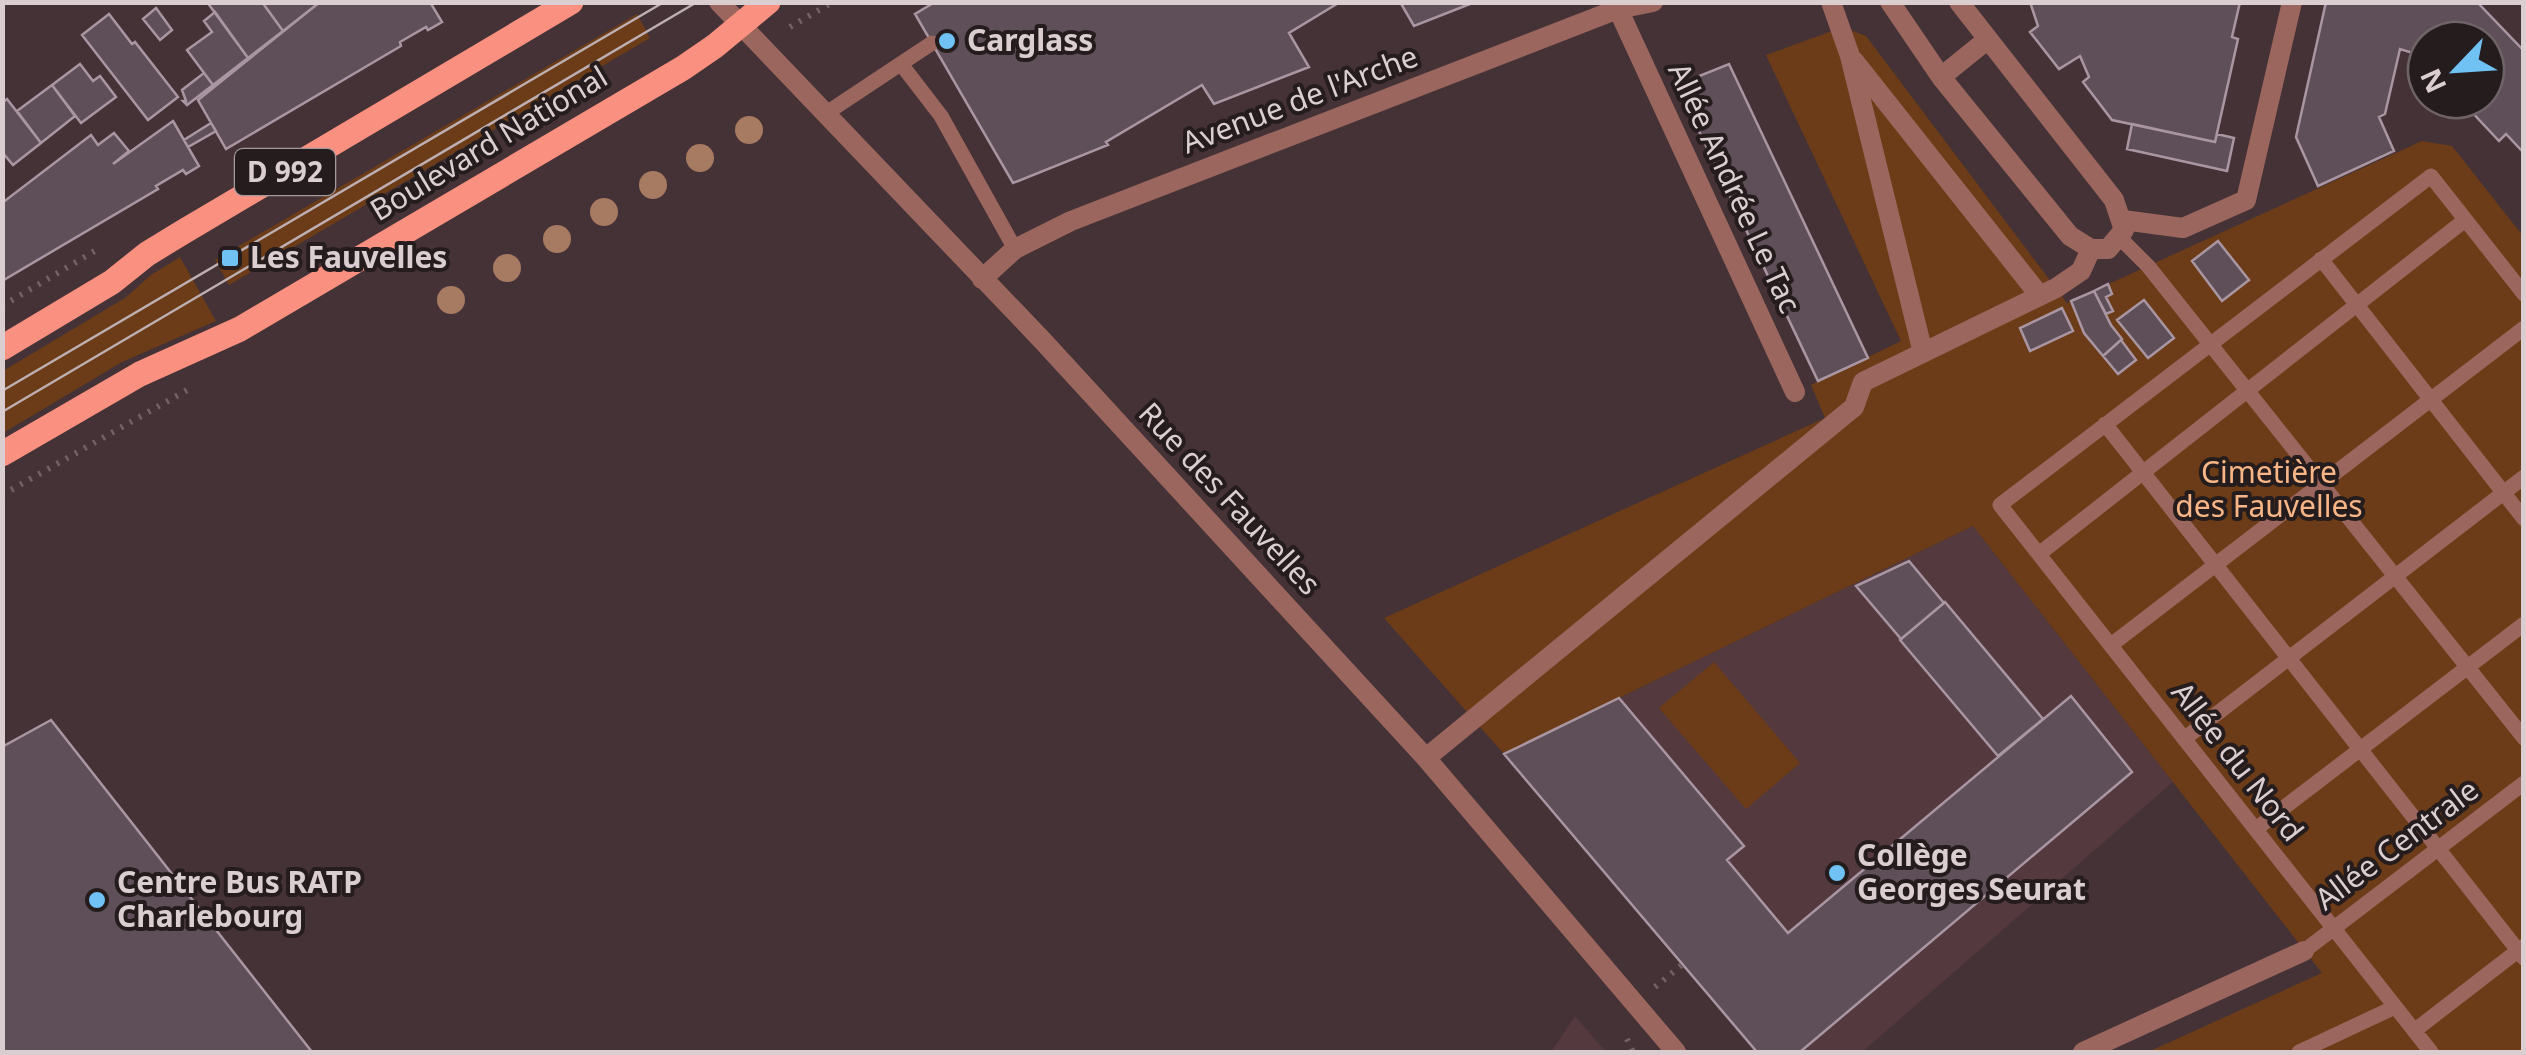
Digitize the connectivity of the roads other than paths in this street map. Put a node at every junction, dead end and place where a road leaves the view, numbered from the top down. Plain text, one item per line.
1 (571, 2) edge
2 (720, 2) edge
3 (768, 2) edge
4 (1653, 2) edge
5 (1831, 2) edge
6 (1890, 2) edge
7 (1959, 2) edge
8 (2292, 2) edge
9 (1618, 9) junction
10 (740, 24) junction
11 (1988, 39) junction
12 (932, 43) dead end
13 (1850, 56) junction
14 (900, 64) junction
15 (1940, 78) junction
16 (825, 114) junction
17 (2465, 220) junction
18 (2121, 229) junction
19 (1016, 248) junction
20 (2090, 249) junction
21 (2321, 259) junction
22 (982, 279) junction
23 (2524, 294) edge
24 (2040, 296) junction
25 (2356, 305) junction
26 (2524, 328) edge
27 (2210, 343) junction
28 (2, 348) edge
29 (1923, 353) junction
30 (2247, 390) junction
31 (1796, 392) dead end
32 (2431, 399) junction
33 (2106, 424) junction
34 (2, 454) edge
35 (2144, 472) junction
36 (2524, 477) edge
37 (2321, 484) junction
38 (2503, 492) junction
39 (2524, 519) edge
40 (2038, 554) junction
41 (2216, 565) junction
42 (2394, 576) junction
43 (2524, 624) edge
44 (2111, 645) junction
45 (2288, 658) junction
46 (2467, 667) junction
47 (2524, 738) edge
48 (2184, 739) junction
49 (2360, 749) junction
50 (1426, 758) junction
51 (2524, 783) edge
52 (2256, 830) junction
53 (2438, 848) junction
54 (2334, 929) junction
55 (2304, 951) joint
56 (2522, 951) edge
57 (2396, 1007) junction
58 (2414, 1031) junction
59 (1676, 1052) edge
60 (2083, 1052) edge
61 (2298, 1052) edge
62 (2431, 1052) edge

1 - 28 main road, D 992
2 - 10 street, Rue des Fauvelles
3 - 10 main road, Boulevard National
4 - 9 street, Avenue de l'Arche
5 - 13 street
6 - 15 street
7 - 11 street
8 - 18 street
9 - 19 street, Avenue de l'Arche
9 - 31 street, Allée Andrée Le Tac
10 - 16 street, Rue des Fauvelles
10 - 34 main road, Boulevard National
11 - 15 street
11 - 18 street
12 - 14 lane
13 - 24 street
13 - 29 street
14 - 16 lane
14 - 19 lane
15 - 20 street
16 - 22 street, Rue des Fauvelles
17 - 21 lane
17 - 23 lane
17 - 25 lane
18 - 20 street
18 - 27 lane
19 - 22 street, Avenue de l'Arche
20 - 24 street
21 - 25 lane
21 - 27 lane
22 - 50 street, Rue des Fauvelles
24 - 29 street
25 - 30 lane
25 - 32 lane
26 - 32 lane
27 - 30 lane
27 - 33 lane
29 - 50 street
30 - 35 lane
30 - 37 lane
32 - 37 lane
32 - 38 lane
33 - 35 lane
33 - 40 lane, Allée du Nord
35 - 40 lane
35 - 41 lane
36 - 38 lane
37 - 41 lane
37 - 42 lane
38 - 39 lane
38 - 42 lane
40 - 44 lane, Allée du Nord
41 - 44 lane
41 - 45 lane
42 - 45 lane
42 - 46 lane
43 - 46 lane
44 - 48 lane, Allée du Nord
45 - 48 lane
45 - 49 lane
46 - 47 lane
46 - 49 lane
48 - 52 lane, Allée du Nord
49 - 52 lane
49 - 53 lane
50 - 59 street, Rue des Fauvelles
51 - 53 lane, Allée Centrale
52 - 54 lane, Allée du Nord
53 - 54 lane, Allée Centrale
53 - 56 lane
54 - 55 lane, Allée Centrale
54 - 57 lane, Allée du Nord
55 - 60 street
56 - 58 lane
57 - 58 lane, Allée du Nord
57 - 61 lane
58 - 62 lane, Allée du Nord

